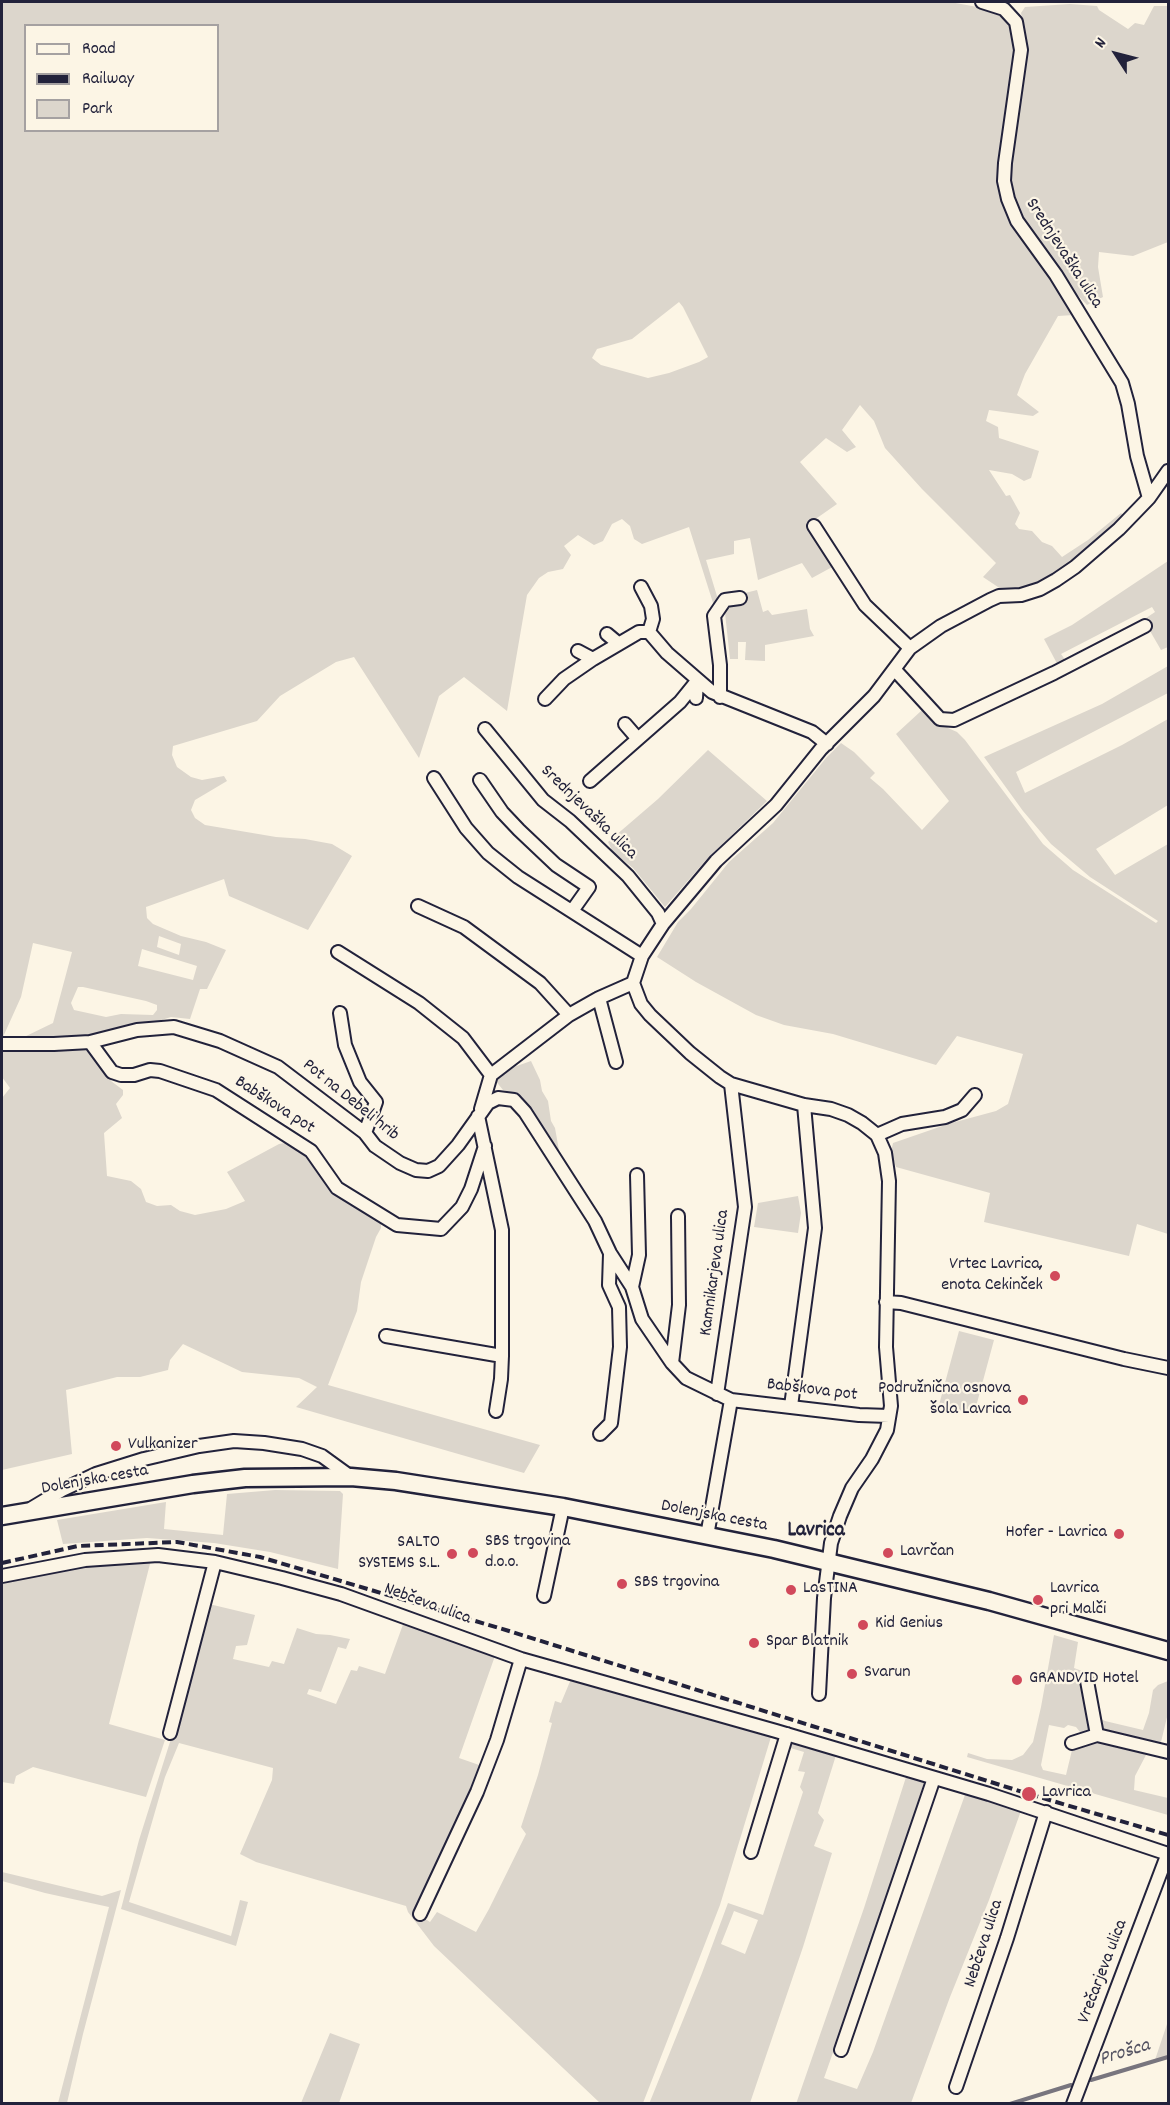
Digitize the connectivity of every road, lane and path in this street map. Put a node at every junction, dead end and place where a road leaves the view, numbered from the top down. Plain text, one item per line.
1 (982, 2) edge
2 (1168, 471) edge
3 (1149, 498) junction
4 (814, 526) dead end
5 (642, 587) dead end
6 (740, 598) dead end
7 (1145, 626) dead end
8 (649, 632) junction
9 (607, 634) dead end
10 (619, 644) junction
11 (910, 648) junction
12 (578, 651) dead end
13 (593, 659) junction
14 (895, 670) junction
15 (697, 681) junction
16 (720, 697) junction
17 (696, 698) dead end
18 (545, 699) dead end
19 (625, 724) dead end
20 (485, 729) dead end
21 (638, 740) junction
22 (826, 744) junction
23 (434, 778) dead end
24 (480, 780) dead end
25 (590, 781) dead end
26 (418, 906) dead end
27 (572, 912) junction
28 (663, 924) junction
29 (339, 952) dead end
30 (642, 956) junction
31 (633, 983) junction
32 (599, 998) junction
33 (340, 1013) dead end
34 (569, 1015) junction
35 (90, 1042) junction
36 (2, 1044) edge
37 (616, 1062) dead end
38 (491, 1074) junction
39 (731, 1084) junction
40 (975, 1095) dead end
41 (804, 1105) junction
42 (478, 1116) junction
43 (365, 1133) junction
44 (877, 1135) junction
45 (485, 1146) junction
46 (637, 1175) dead end
47 (678, 1216) dead end
48 (610, 1253) junction
49 (632, 1287) junction
50 (886, 1302) junction
51 (386, 1336) dead end
52 (502, 1356) junction
53 (672, 1363) junction
54 (1168, 1368) edge
55 (717, 1394) junction
56 (731, 1400) junction
57 (791, 1406) junction
58 (496, 1411) dead end
59 (889, 1416) junction
60 (600, 1434) dead end
61 (351, 1477) junction
62 (563, 1507) junction
63 (25, 1512) junction
64 (2, 1516) edge
65 (707, 1536) junction
66 (215, 1562) junction
67 (828, 1562) junction
68 (2, 1576) edge
69 (544, 1596) dead end
70 (1168, 1651) edge
71 (521, 1659) junction
72 (1087, 1681) dead end
73 (819, 1694) dead end
74 (170, 1733) dead end
75 (787, 1734) junction
76 (1096, 1735) junction
77 (1072, 1743) dead end
78 (1168, 1752) edge
79 (934, 1778) junction
80 (1046, 1812) junction
81 (751, 1852) dead end
82 (1168, 1854) edge
83 (420, 1914) dead end
84 (841, 2050) dead end
85 (956, 2086) dead end
86 (1074, 2103) edge

1 - 3 street, Srednjevaška ulica
2 - 3 street
3 - 11 street
4 - 11 street
5 - 8 street
6 - 16 street
7 - 14 street
8 - 10 street
8 - 15 street
9 - 10 street
10 - 13 street
11 - 14 street
12 - 13 street
13 - 18 street
14 - 22 street
15 - 16 street
15 - 17 street
15 - 21 street, Srednjevaška ulica
16 - 22 street
19 - 21 street
20 - 28 street, Srednjevaška ulica
21 - 25 street, Srednjevaška ulica
22 - 28 street
23 - 27 street
24 - 27 street
26 - 34 street
27 - 30 street
28 - 30 street
29 - 38 street
30 - 31 street
31 - 32 street
31 - 39 street
32 - 34 street
32 - 37 street
33 - 43 street
34 - 38 street
35 - 36 street, Pot na Debeli hrib
35 - 43 street, Pot na Debeli hrib
35 - 45 street, Babškova pot
38 - 42 street
39 - 41 street
39 - 55 street, Kamnikarjeva ulica
40 - 44 street
41 - 44 street
41 - 57 street
42 - 43 street, Pot na Debeli hrib
42 - 45 street
42 - 48 street, Babškova pot
44 - 50 street
45 - 52 street
46 - 49 street, Babškova pot
47 - 53 street
48 - 49 street, Babškova pot
48 - 60 street, Babškova pot
49 - 53 street, Babškova pot
50 - 54 street
50 - 59 street
51 - 52 street
52 - 58 street
53 - 55 street, Babškova pot
55 - 56 street, Babškova pot
56 - 57 street, Babškova pot
56 - 65 street
57 - 59 street, Babškova pot
59 - 67 street
61 - 62 main road, Dolenjska cesta
61 - 63 main road, Dolenjska cesta
61 - 63 street, Dolenjska cesta
62 - 65 main road, Dolenjska cesta
62 - 69 street
63 - 64 main road, Dolenjska cesta
65 - 67 main road, Dolenjska cesta
66 - 68 street, Nebčeva ulica
66 - 71 street, Nebčeva ulica
66 - 74 street
67 - 70 main road, Dolenjska cesta
67 - 73 street
71 - 75 street, Nebčeva ulica
71 - 83 street
72 - 76 street
75 - 79 street, Nebčeva ulica
75 - 81 street
76 - 77 street
76 - 78 street
79 - 80 street, Nebčeva ulica
79 - 84 street
80 - 82 street, Nebčeva ulica
80 - 85 street, Nebčeva ulica
82 - 86 street, Vrečarjeva ulica

